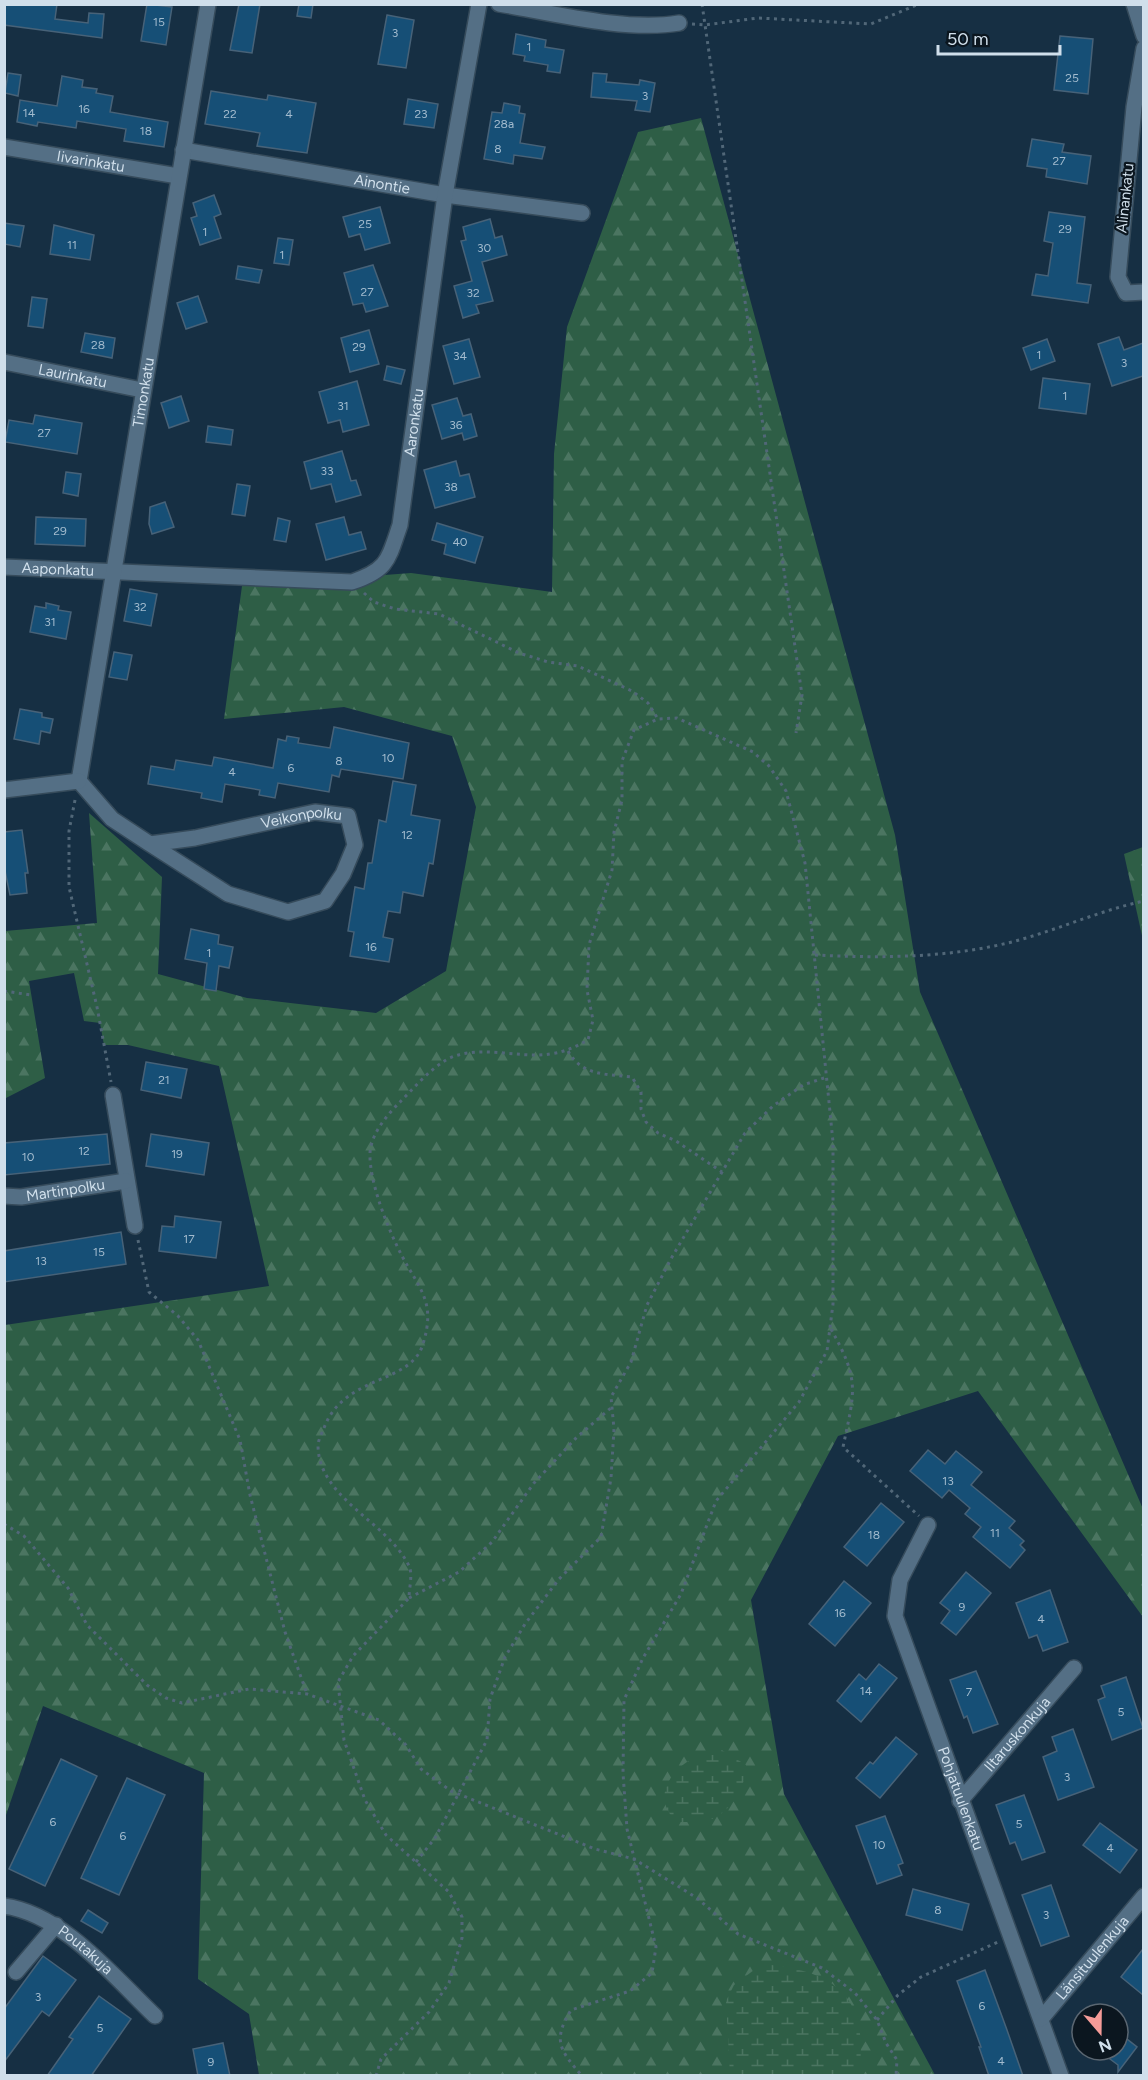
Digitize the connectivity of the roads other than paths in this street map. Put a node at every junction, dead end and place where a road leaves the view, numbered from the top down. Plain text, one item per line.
1 (208, 4) edge
2 (479, 4) edge
3 (499, 4) edge
4 (1134, 4) edge
5 (680, 23) road end
6 (1143, 36) edge
7 (1143, 48) edge
8 (4, 147) edge
9 (183, 150) junction
10 (178, 176) junction
11 (445, 195) junction
12 (582, 213) dead end
13 (1143, 292) edge
14 (4, 362) edge
15 (142, 390) junction
16 (4, 567) edge
17 (113, 571) junction
18 (79, 781) junction
19 (4, 790) edge
20 (150, 843) junction
21 (113, 1095) road end
22 (126, 1181) junction
23 (4, 1196) edge
24 (135, 1226) road end
25 (928, 1525) road end
26 (1074, 1668) dead end
27 (960, 1801) junction
28 (1143, 1896) edge
29 (4, 1906) edge
30 (56, 1925) junction
31 (16, 1972) dead end
32 (154, 2016) dead end
33 (1041, 2019) junction
34 (1061, 2076) edge

1 - 9 street, Timonkatu
2 - 11 street, Aaronkatu
3 - 5 street
4 - 6 street
7 - 13 street, Alinankatu
8 - 10 street, Iivarinkatu
9 - 10 street, Timonkatu
9 - 11 street, Ainontie
10 - 15 street, Timonkatu
11 - 12 street, Ainontie
11 - 17 street, Aaronkatu
14 - 15 street, Laurinkatu
15 - 17 street, Timonkatu
16 - 17 street, Aaponkatu
17 - 18 street, Timonkatu
18 - 19 street
18 - 20 street, Veikonpolku
20 - 20 street, Veikonpolku
21 - 22 street, Martinpolku
22 - 23 street, Martinpolku
22 - 24 street, Martinpolku
25 - 27 street, Pohjatuulenkatu
26 - 27 street, Iltaruskonkuja
27 - 33 street, Pohjatuulenkatu
28 - 33 street, Länsituulenkuja
29 - 30 street, Poutakuja
30 - 31 street
30 - 32 street, Poutakuja
33 - 34 street, Pohjatuulenkatu

